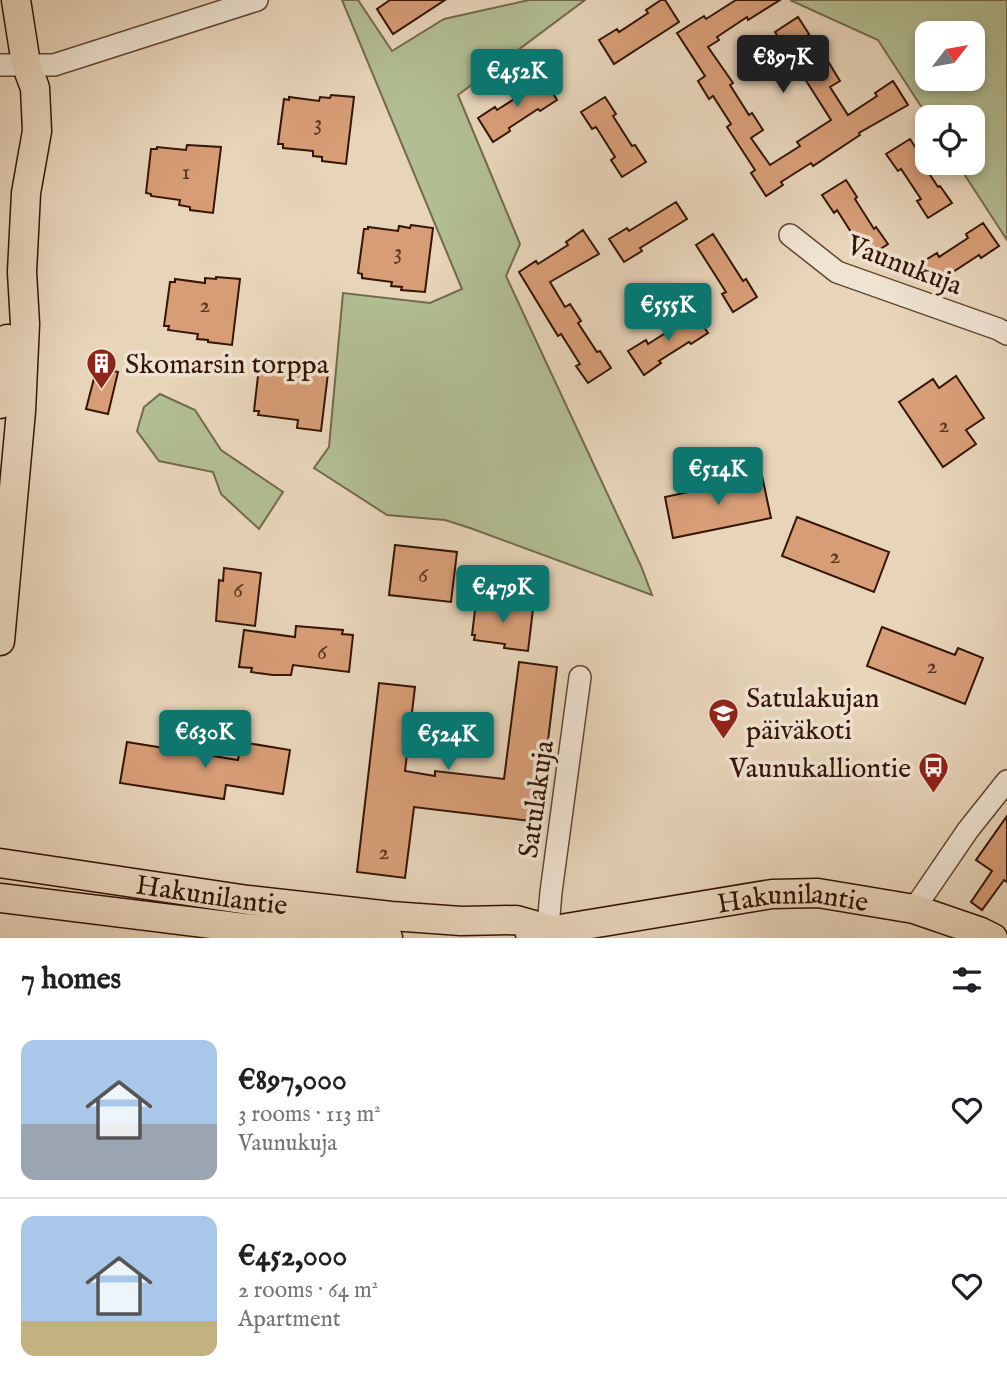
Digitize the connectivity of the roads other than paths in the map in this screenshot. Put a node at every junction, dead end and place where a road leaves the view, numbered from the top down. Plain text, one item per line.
1 (16, 0) edge
2 (257, 0) edge
3 (13, 65) edge
4 (790, 235) dead end
5 (22, 271) junction
6 (1007, 334) edge
7 (0, 404) edge
8 (8, 483) edge
9 (0, 641) edge
10 (580, 677) dead end
11 (1007, 781) edge
12 (0, 863) edge
13 (0, 898) edge
14 (248, 900) junction
15 (914, 909) junction
16 (244, 933) edge
17 (548, 934) edge
18 (388, 938) edge
19 (461, 938) edge
20 (993, 938) edge

1 - 3 main road
2 - 3 street
3 - 5 main road
4 - 6 street, Vaunukuja
5 - 7 main road
5 - 8 main road
8 - 9 main road
10 - 17 street, Satulakuja
11 - 15 street
12 - 14 main road, Hakunilantie
13 - 16 main road, Hakunilantie
14 - 16 street
14 - 17 main road, Hakunilantie
15 - 17 main road, Hakunilantie
15 - 20 main road, Hakunilantie
16 - 18 main road, Hakunilantie
17 - 19 main road, Hakunilantie

